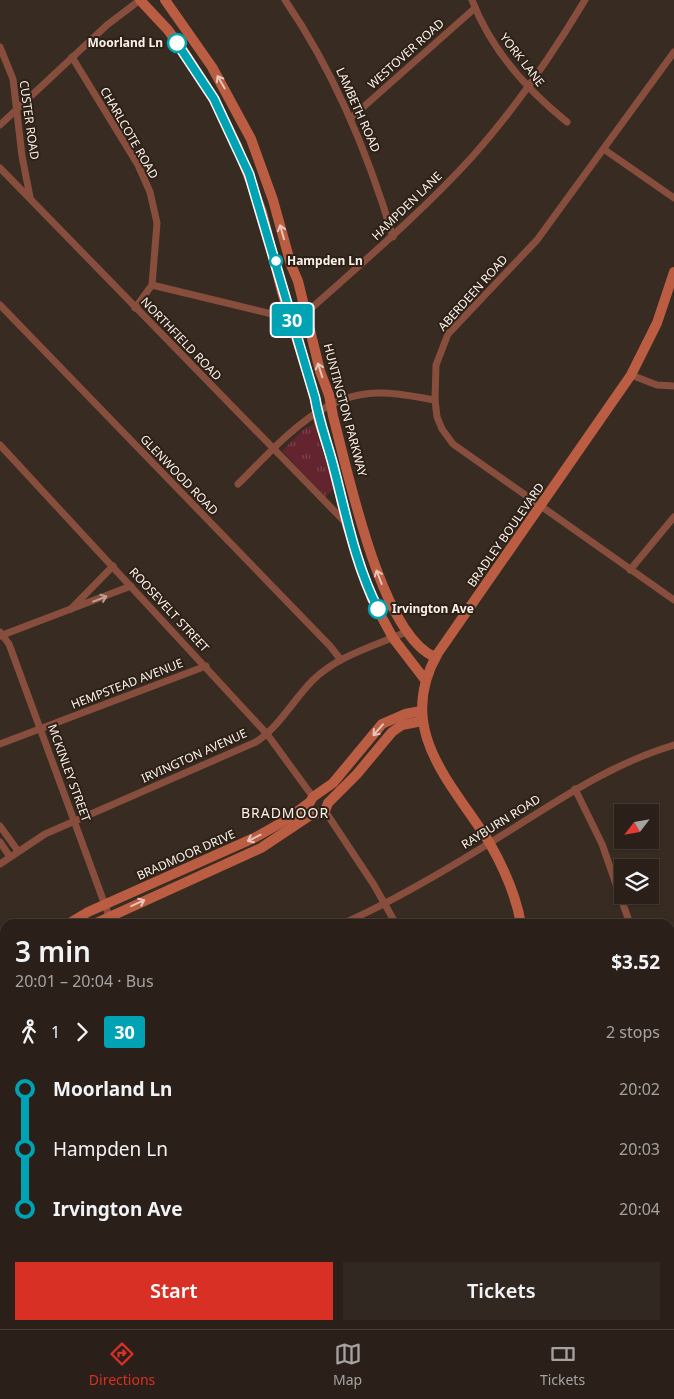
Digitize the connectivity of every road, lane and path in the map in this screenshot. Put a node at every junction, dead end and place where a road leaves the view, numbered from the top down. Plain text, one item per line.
1 (140, 0) edge
2 (165, 0) edge
3 (285, 0) edge
4 (472, 0) edge
5 (584, 0) edge
6 (475, 8) junction
7 (0, 47) edge
8 (674, 52) edge
9 (72, 57) junction
10 (527, 87) junction
11 (17, 108) junction
12 (351, 118) junction
13 (567, 122) dead end
14 (0, 125) edge
15 (605, 150) junction
16 (0, 168) edge
17 (30, 197) junction
18 (674, 198) edge
19 (393, 237) junction
20 (674, 272) edge
21 (152, 285) junction
22 (0, 305) edge
23 (135, 308) junction
24 (307, 312) junction
25 (290, 316) junction
26 (631, 375) junction
27 (674, 386) edge
28 (435, 400) junction
29 (330, 405) junction
30 (317, 412) junction
31 (0, 445) edge
32 (273, 450) junction
33 (238, 484) dead end
34 (541, 507) junction
35 (674, 516) edge
36 (362, 520) junction
37 (347, 524) junction
38 (113, 566) junction
39 (630, 570) junction
40 (131, 586) junction
41 (674, 600) edge
42 (70, 610) junction
43 (406, 632) junction
44 (1, 634) edge
45 (393, 638) junction
46 (408, 656) junction
47 (341, 660) junction
48 (434, 661) junction
49 (206, 666) junction
50 (426, 681) junction
51 (422, 716) junction
52 (40, 728) junction
53 (267, 734) junction
54 (0, 744) edge
55 (674, 745) edge
56 (575, 789) junction
57 (314, 798) junction
58 (323, 808) junction
59 (75, 821) junction
60 (0, 826) edge
61 (0, 842) edge
62 (489, 843) junction
63 (18, 851) junction
64 (10, 857) junction
65 (0, 864) edge
66 (384, 903) junction
67 (105, 904) junction
68 (77, 919) edge
69 (111, 919) edge
70 (113, 919) edge
71 (352, 919) edge
72 (393, 919) edge
73 (520, 919) edge
74 (628, 919) edge

1 - 9 street
1 - 25 street, HUNTINGTON PARKWAY
24 -> 2 street, HUNTINGTON PARKWAY
3 - 12 street, LAMBETH ROAD
4 - 6 street, YORK LANE
5 - 10 street, HAMPDEN LANE
6 - 10 street, YORK LANE
6 - 12 street, WESTOVER ROAD
7 - 11 street, CUSTER ROAD
8 - 15 street, ABERDEEN ROAD
9 - 11 street
9 - 21 street, CHARLCOTE ROAD
10 - 13 street, YORK LANE
10 - 19 street, HAMPDEN LANE
11 - 14 street
11 - 17 street, CUSTER ROAD
12 - 19 street, LAMBETH ROAD
15 - 18 street
15 - 28 street, ABERDEEN ROAD
16 - 17 street, NORTHFIELD ROAD
17 - 23 street, NORTHFIELD ROAD
19 - 24 street, HAMPDEN LANE
20 - 26 street, BRADLEY BOULEVARD
21 - 23 street
21 - 25 street, HAMPDEN LANE
22 - 47 street, GLENWOOD ROAD
23 - 32 street, NORTHFIELD ROAD
24 - 25 street, HAMPDEN LANE
29 -> 24 street, HUNTINGTON PARKWAY
25 - 30 street, HUNTINGTON PARKWAY
26 - 27 street
26 - 34 street, BRADLEY BOULEVARD
28 - 29 street
28 - 34 street, ABERDEEN ROAD
29 - 30 street
29 - 36 street, HUNTINGTON PARKWAY
30 - 32 street
30 - 37 street, HUNTINGTON PARKWAY
31 - 38 street, ROOSEVELT STREET
32 - 33 street
32 - 37 street, NORTHFIELD ROAD
34 - 39 street, ABERDEEN ROAD
34 - 48 street, BRADLEY BOULEVARD
35 - 39 street
36 - 37 street
43 -> 36 street, HUNTINGTON PARKWAY
37 - 45 street, HUNTINGTON PARKWAY
38 - 40 street, ROOSEVELT STREET
38 - 42 street
39 - 41 street, ABERDEEN ROAD
42 -> 40 street
40 - 49 street, ROOSEVELT STREET
42 - 44 street
43 - 45 street, IRVINGTON AVENUE
43 - 48 street, HUNTINGTON PARKWAY
44 - 52 street, MCKINLEY STREET
45 - 46 street, HUNTINGTON PARKWAY
45 - 47 street, IRVINGTON AVENUE
46 - 48 street
46 - 50 street, HUNTINGTON PARKWAY
47 - 53 street, IRVINGTON AVENUE
48 - 50 street, BRADLEY BOULEVARD
49 - 52 street, HEMPSTEAD AVENUE
49 - 53 street, ROOSEVELT STREET
50 - 51 street, BRADLEY BOULEVARD
51 -> 57 street, BRADMOOR DRIVE
51 - 58 street, BRADMOOR DRIVE
51 - 62 street, BRADLEY BOULEVARD
52 - 54 street, HEMPSTEAD AVENUE
52 - 59 street, MCKINLEY STREET
53 - 57 street, ROOSEVELT STREET
53 - 59 street, IRVINGTON AVENUE
55 - 56 street, RAYBURN ROAD
56 - 62 street, RAYBURN ROAD
56 - 74 street
57 - 58 street
57 - 58 street
57 -> 67 street, BRADMOOR DRIVE
58 - 66 street
70 -> 58 street, BRADMOOR DRIVE
59 - 63 street, IRVINGTON AVENUE
59 - 67 street, MCKINLEY STREET
60 - 63 street
61 - 64 street
62 - 66 street, RAYBURN ROAD
62 - 73 street, BRADLEY BOULEVARD
63 - 64 street, IRVINGTON AVENUE
64 - 65 street, IRVINGTON AVENUE
66 - 71 street, RAYBURN ROAD
66 - 72 street
67 - 68 street, BRADMOOR DRIVE
67 - 69 street, MCKINLEY STREET

